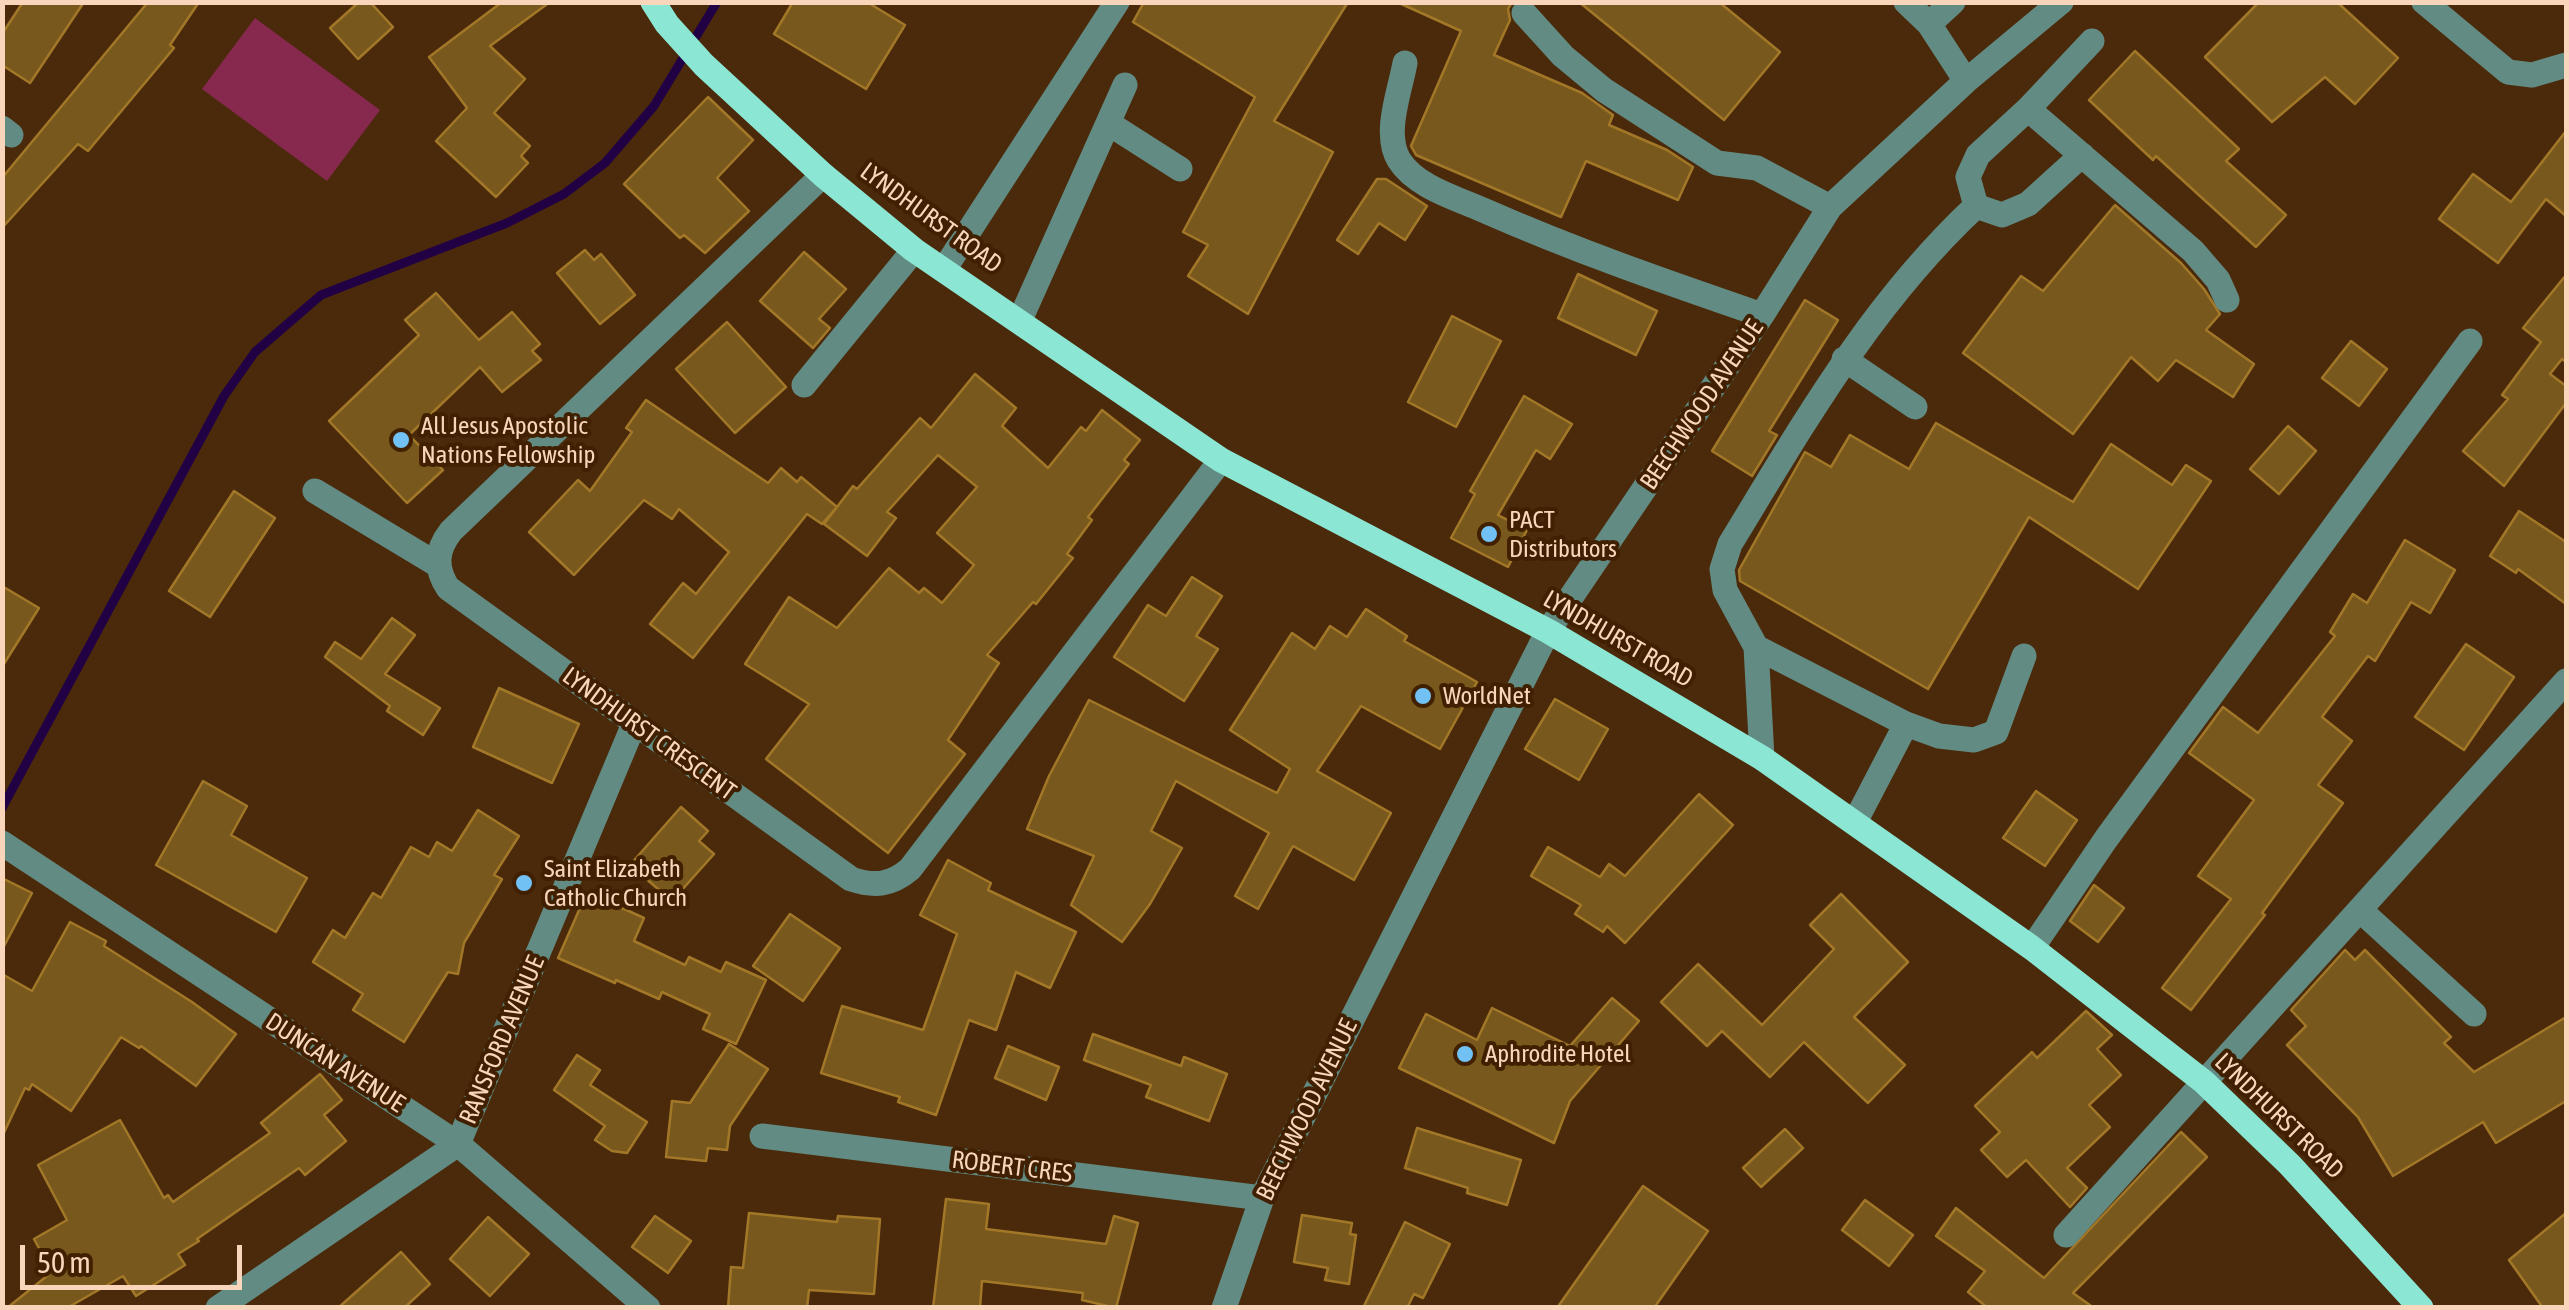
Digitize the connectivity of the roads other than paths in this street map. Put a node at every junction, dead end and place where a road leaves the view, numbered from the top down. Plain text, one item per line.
1 (1117, 2) edge
2 (1906, 2) edge
3 (1953, 2) edge
4 (2061, 2) edge
5 (2424, 2) edge
6 (660, 13) edge
7 (1524, 13) dead end
8 (1929, 24) junction
9 (2092, 41) dead end
10 (1404, 62) dead end
11 (2566, 65) edge
12 (1966, 81) junction
13 (1125, 85) dead end
14 (2028, 110) junction
15 (1108, 123) junction
16 (2082, 155) junction
17 (1180, 169) dead end
18 (823, 175) junction
19 (1830, 206) junction
20 (1976, 206) junction
21 (914, 250) junction
22 (945, 268) junction
23 (2227, 300) dead end
24 (1762, 315) junction
25 (1020, 320) junction
26 (2470, 341) dead end
27 (1844, 358) junction
28 (804, 385) dead end
29 (1916, 407) dead end
30 (1221, 460) junction
31 (315, 491) dead end
32 (438, 565) junction
33 (1548, 632) junction
34 (1756, 647) junction
35 (2024, 656) dead end
36 (2566, 682) edge
37 (634, 724) junction
38 (1906, 724) junction
39 (1762, 758) junction
40 (1854, 822) junction
41 (2, 843) edge
42 (2360, 910) junction
43 (2032, 948) junction
44 (2474, 1014) dead end
45 (2204, 1082) junction
46 (762, 1136) dead end
47 (458, 1144) junction
48 (1262, 1198) junction
49 (2066, 1235) dead end
50 (218, 1308) edge
51 (648, 1308) edge
52 (1224, 1308) edge
53 (2421, 1308) edge

1 - 22 street
2 - 8 street
3 - 8 street
4 - 12 street, BEECHWOOD AVENUE
5 - 11 street
6 - 18 main road, LYNDHURST ROAD
7 - 19 street
8 - 12 street
9 - 14 street
10 - 24 street
12 - 19 street, BEECHWOOD AVENUE
13 - 15 street
14 - 16 street
14 - 20 street
15 - 17 street
15 - 25 street
16 - 20 street
16 - 23 street
18 - 21 main road, LYNDHURST ROAD
18 - 32 street
19 - 24 street, BEECHWOOD AVENUE
20 - 27 street
21 - 22 main road, LYNDHURST ROAD
21 - 28 street
22 - 25 main road, LYNDHURST ROAD
24 - 33 street, BEECHWOOD AVENUE
25 - 30 main road, LYNDHURST ROAD
26 - 43 street
27 - 29 street
27 - 34 street
30 - 33 main road, LYNDHURST ROAD
30 - 37 street, LYNDHURST CRESCENT
31 - 32 street
32 - 37 street, LYNDHURST CRESCENT
33 - 39 main road, LYNDHURST ROAD
33 - 48 street, BEECHWOOD AVENUE
34 - 38 street
34 - 39 street
35 - 38 street
36 - 42 street
37 - 47 street, RANSFORD AVENUE
38 - 40 street
39 - 40 main road, LYNDHURST ROAD
40 - 43 main road, LYNDHURST ROAD
41 - 47 street, DUNCAN AVENUE
42 - 44 street
42 - 45 street
43 - 45 main road, LYNDHURST ROAD
45 - 49 street
45 - 53 main road, LYNDHURST ROAD
46 - 48 street, ROBERT CRES
47 - 50 street, RANSFORD AVENUE
47 - 51 street, DUNCAN AVENUE
48 - 52 street, BEECHWOOD AVENUE

